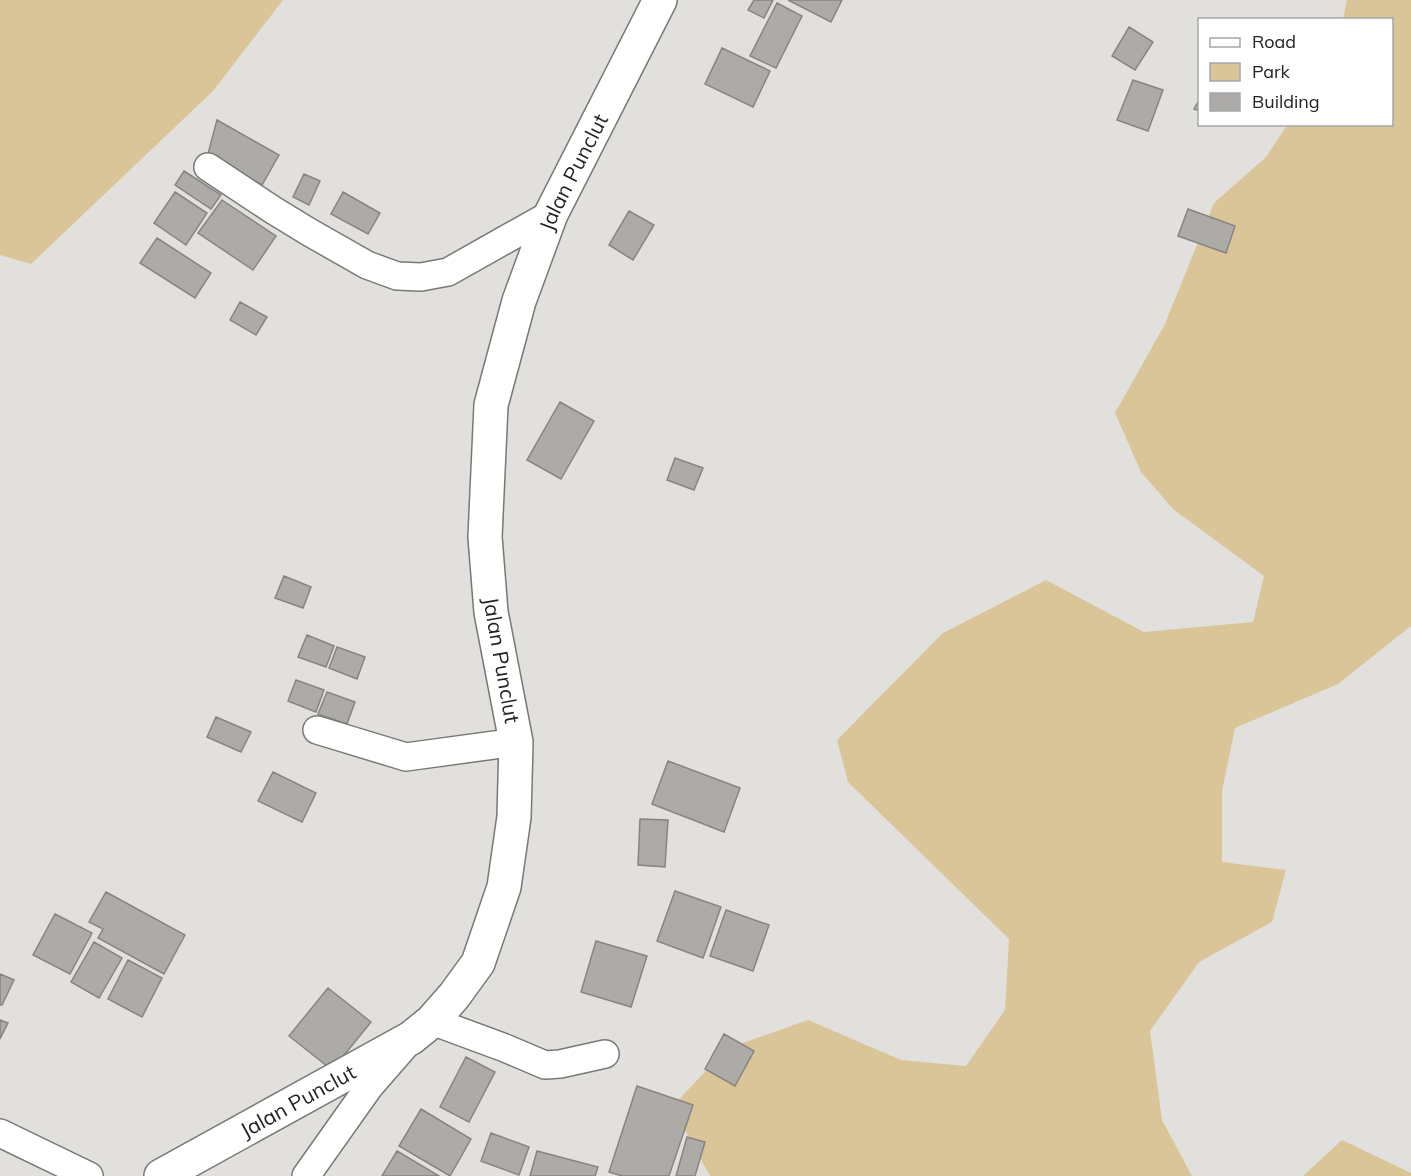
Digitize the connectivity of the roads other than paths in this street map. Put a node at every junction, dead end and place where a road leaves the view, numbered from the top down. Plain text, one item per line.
1 (660, 0) edge
2 (208, 167) dead end
3 (551, 214) junction
4 (317, 730) dead end
5 (516, 742) junction
6 (421, 1029) junction
7 (605, 1054) dead end
8 (0, 1133) edge
9 (89, 1176) edge
10 (161, 1176) edge
11 (306, 1176) edge

1 - 3 main road, Jalan Punclut
2 - 3 street
3 - 5 main road, Jalan Punclut
4 - 5 street
5 - 6 main road, Jalan Punclut
6 - 7 street
6 - 10 main road, Jalan Punclut
6 - 11 street
8 - 9 street

